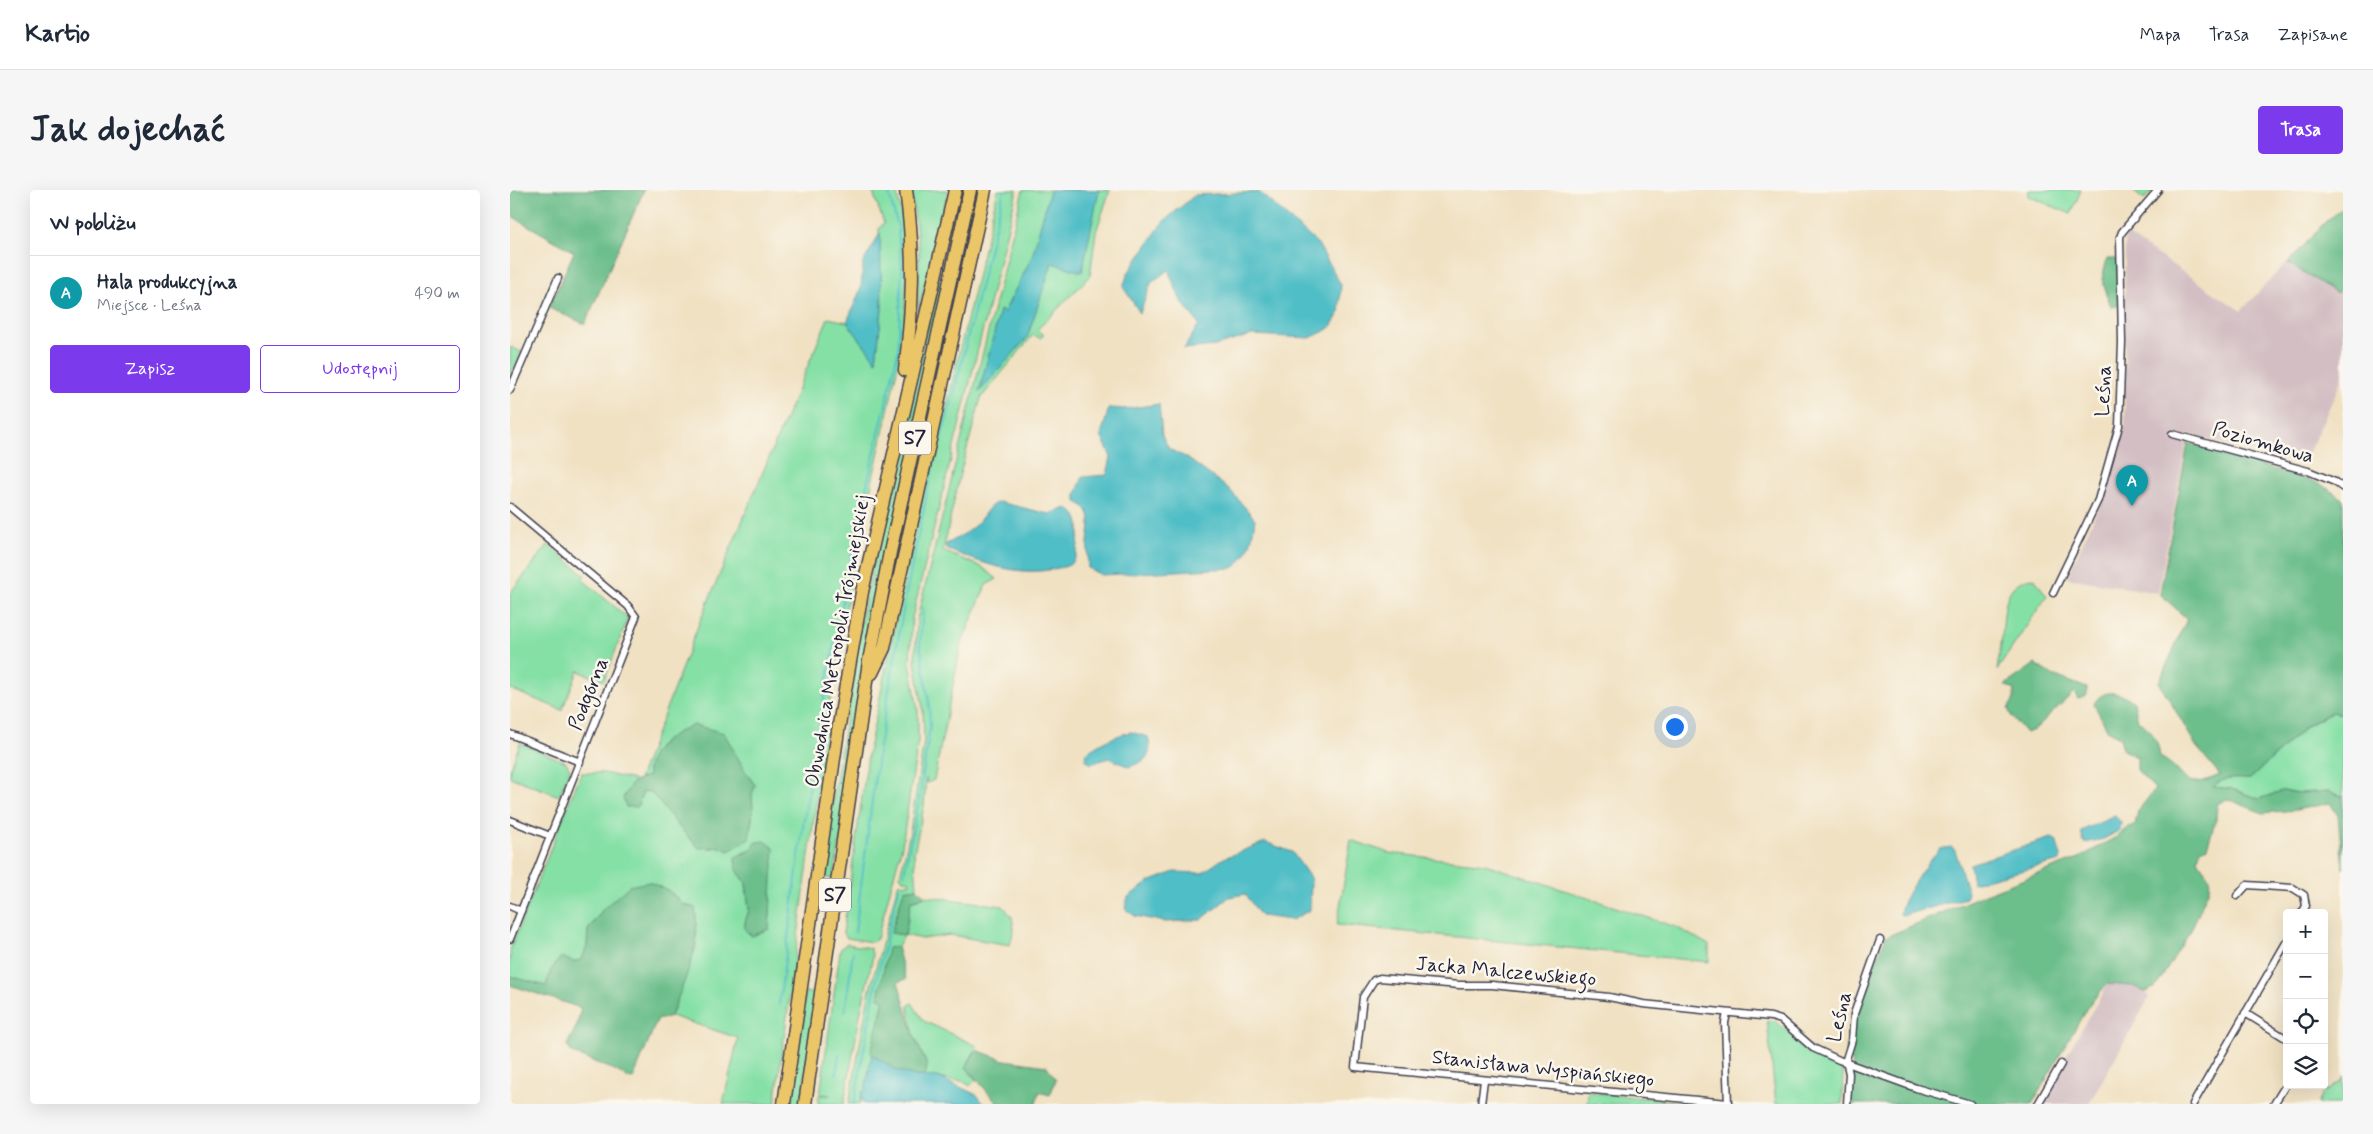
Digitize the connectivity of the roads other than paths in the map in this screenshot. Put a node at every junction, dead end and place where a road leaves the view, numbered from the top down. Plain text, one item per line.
1 (900, 190) edge
2 (906, 190) edge
3 (955, 190) edge
4 (970, 190) edge
5 (985, 190) edge
6 (2158, 190) edge
7 (910, 222) junction
8 (558, 278) dead end
9 (510, 390) edge
10 (2172, 434) dead end
11 (895, 442) junction
12 (2343, 488) edge
13 (510, 507) edge
14 (2052, 593) dead end
15 (865, 686) junction
16 (510, 734) edge
17 (580, 762) junction
18 (510, 820) edge
19 (550, 836) junction
20 (2238, 896) dead end
21 (510, 906) edge
22 (2304, 909) edge
23 (521, 911) junction
24 (510, 939) edge
25 (1880, 940) dead end
26 (2283, 948) edge
27 (1727, 1013) junction
28 (2245, 1013) junction
29 (2283, 1037) edge
30 (1847, 1062) junction
31 (2061, 1064) dead end
32 (1355, 1067) joint
33 (1484, 1080) junction
34 (2283, 1089) edge
35 (1728, 1103) edge
36 (784, 1104) edge
37 (805, 1104) edge
38 (1480, 1104) edge
39 (1847, 1104) edge
40 (1970, 1104) edge
41 (2038, 1104) edge
42 (2193, 1104) edge
43 (2274, 1104) edge

1 - 7 highway
2 - 7 highway
3 - 11 highway, Obwodnica Metropolii Trójmiejskiej / S7
4 - 15 highway, Obwodnica Metropolii Trójmiejskiej / S7
5 - 15 highway
6 - 14 street, Leśna
7 - 11 highway
8 - 9 street
10 - 12 street, Poziomkowa
11 - 36 highway, Obwodnica Metropolii Trójmiejskiej / S7
13 - 17 street, Podgórna
15 - 37 highway, Obwodnica Metropolii Trójmiejskiej / S7
16 - 17 street
17 - 19 street, Podgórna
18 - 19 street
19 - 23 street, Podgórna
20 - 22 street
21 - 23 street
23 - 24 street, Podgórna
25 - 30 street, Leśna
26 - 28 street
27 - 30 street
27 - 32 street, Jacka Malczewskiego
27 - 35 street
28 - 29 street
28 - 42 street
30 - 39 street, Leśna
30 - 40 street
31 - 41 street
32 - 33 street, Stanisława Wyspiańskiego
33 - 35 street, Stanisława Wyspiańskiego
33 - 38 street
34 - 43 street

